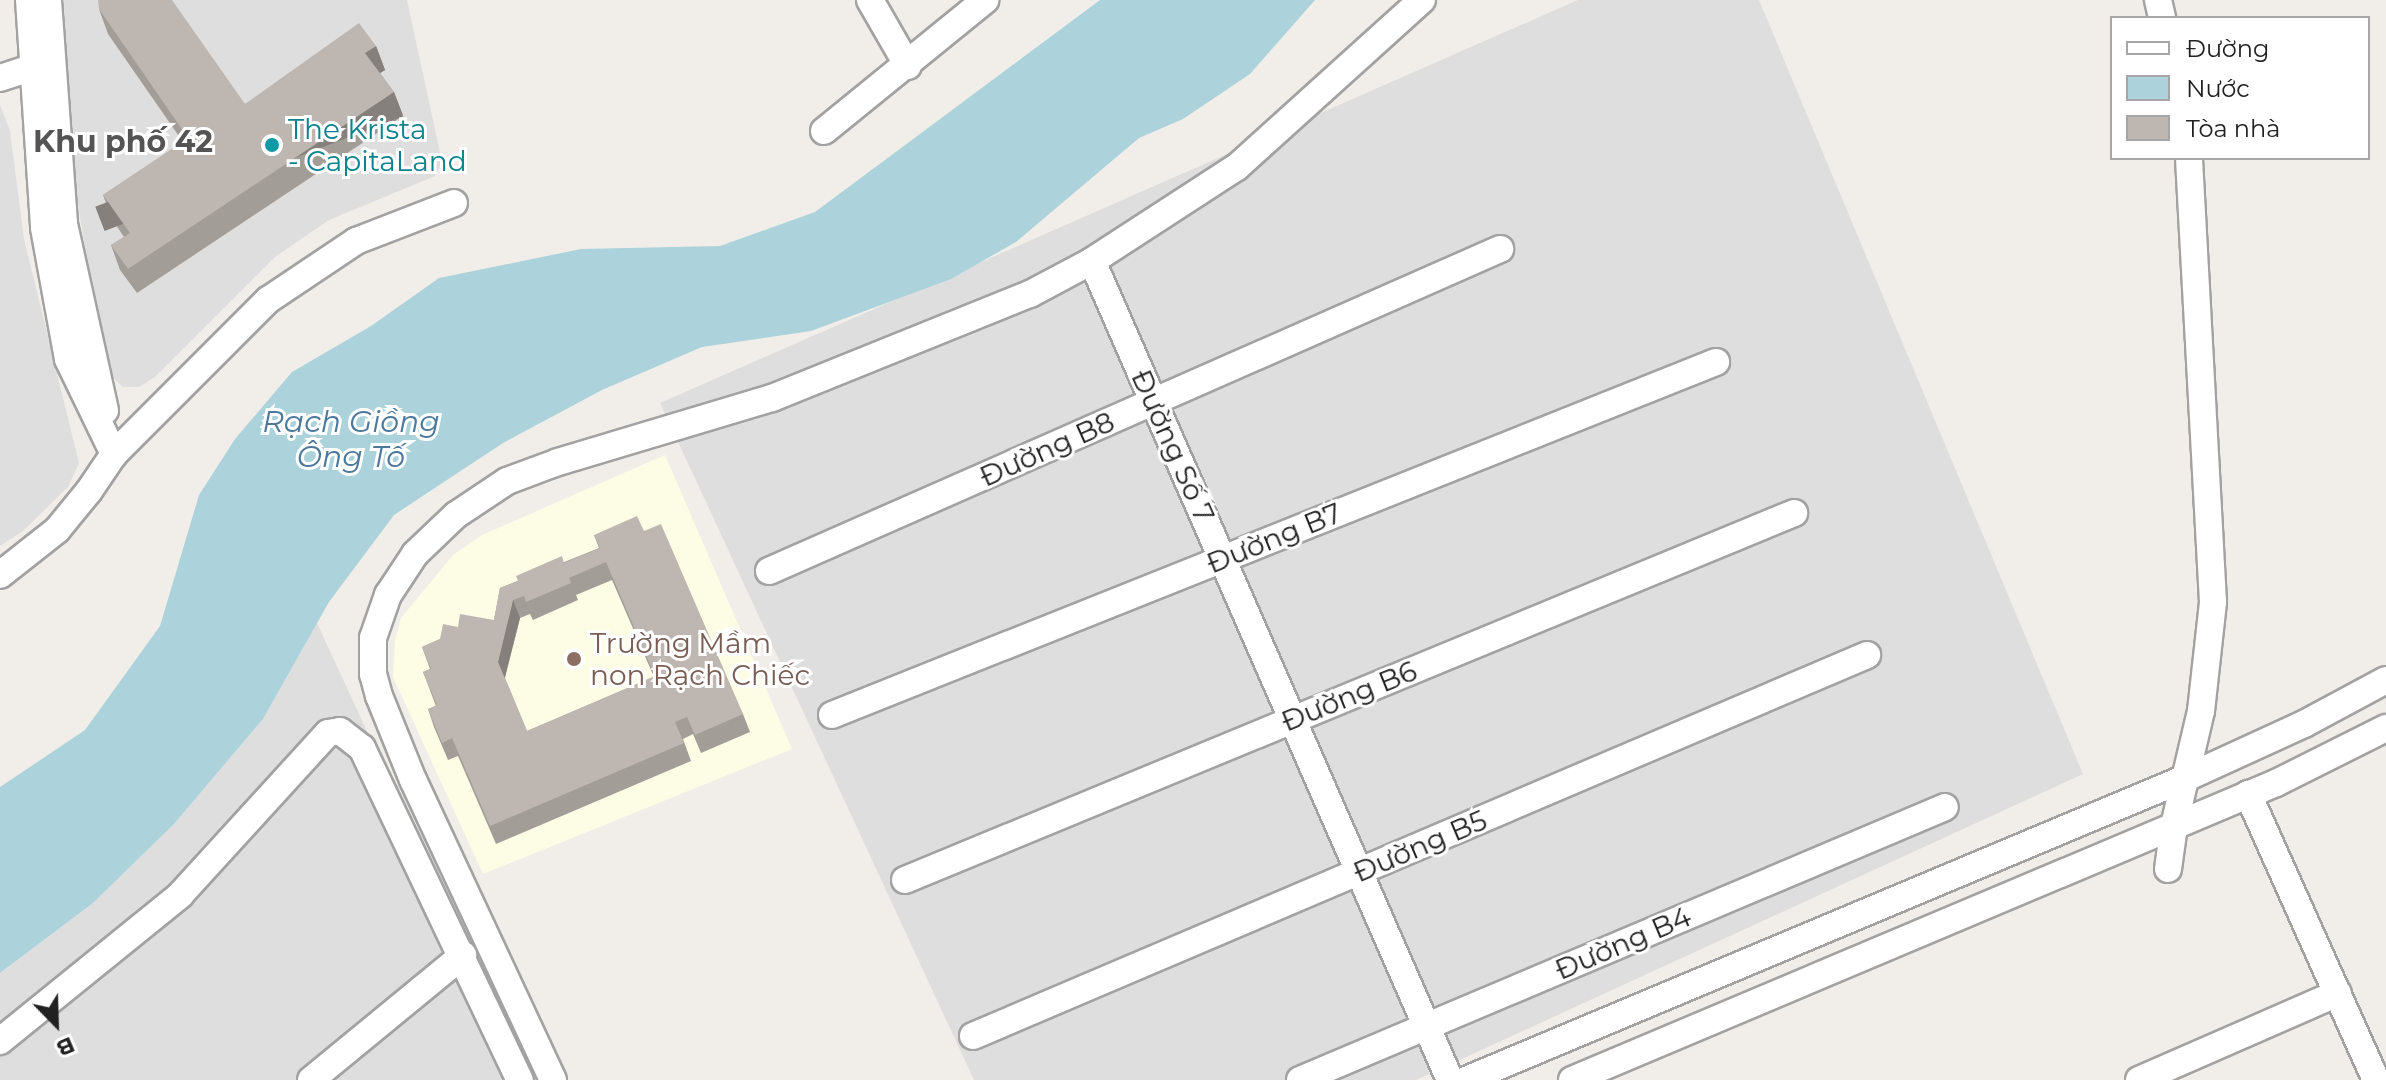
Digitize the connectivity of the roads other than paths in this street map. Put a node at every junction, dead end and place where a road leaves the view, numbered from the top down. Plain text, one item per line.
1 (29, 0) edge
2 (48, 0) edge
3 (870, 0) edge
4 (985, 0) edge
5 (1422, 0) edge
6 (41, 64) junction
7 (908, 66) junction
8 (0, 78) edge
9 (824, 131) dead end
10 (2189, 160) edge
11 (454, 203) dead end
12 (1500, 249) dead end
13 (1092, 261) junction
14 (1716, 362) dead end
15 (1154, 402) junction
16 (114, 454) junction
17 (1794, 513) dead end
18 (1222, 558) junction
19 (769, 571) dead end
20 (0, 575) edge
21 (1867, 655) dead end
22 (2386, 680) edge
23 (832, 715) dead end
24 (1292, 720) junction
25 (2386, 728) edge
26 (2186, 778) junction
27 (2248, 794) junction
28 (1945, 807) dead end
29 (2174, 826) junction
30 (2168, 869) dead end
31 (1358, 872) junction
32 (905, 880) dead end
33 (463, 955) junction
34 (2338, 993) junction
35 (1426, 1027) junction
36 (973, 1036) dead end
37 (0, 1041) edge
38 (311, 1080) edge
39 (520, 1080) edge
40 (553, 1080) edge
41 (1300, 1080) edge
42 (1450, 1080) edge
43 (1466, 1080) edge
44 (1572, 1080) edge
45 (2139, 1080) edge
46 (2376, 1080) edge

1 - 6 street
2 - 6 street
3 - 7 street
4 - 7 street
5 - 13 street
6 - 8 street
6 - 16 street
7 - 9 street
10 - 26 street
11 - 16 street
12 - 15 street, Đường B8
13 - 15 street, Đường Số 7
13 - 40 street
14 - 18 street, Đường B7
15 - 18 street, Đường Số 7
15 - 19 street, Đường B8
16 - 20 street
17 - 24 street, Đường B6
18 - 23 street, Đường B7
18 - 24 street, Đường Số 7
21 - 31 street, Đường B5
22 - 26 street
24 - 31 street, Đường Số 7
24 - 32 street, Đường B6
25 - 27 street
26 - 29 street
26 - 43 street
27 - 29 street
27 - 34 street
28 - 35 street, Đường B4
29 - 30 street
29 - 44 street
31 - 35 street, Đường Số 7
31 - 36 street, Đường B5
33 - 37 street
33 - 38 street
33 - 39 street
34 - 45 street
34 - 46 street
35 - 41 street, Đường B4
35 - 42 street, Đường Số 7

